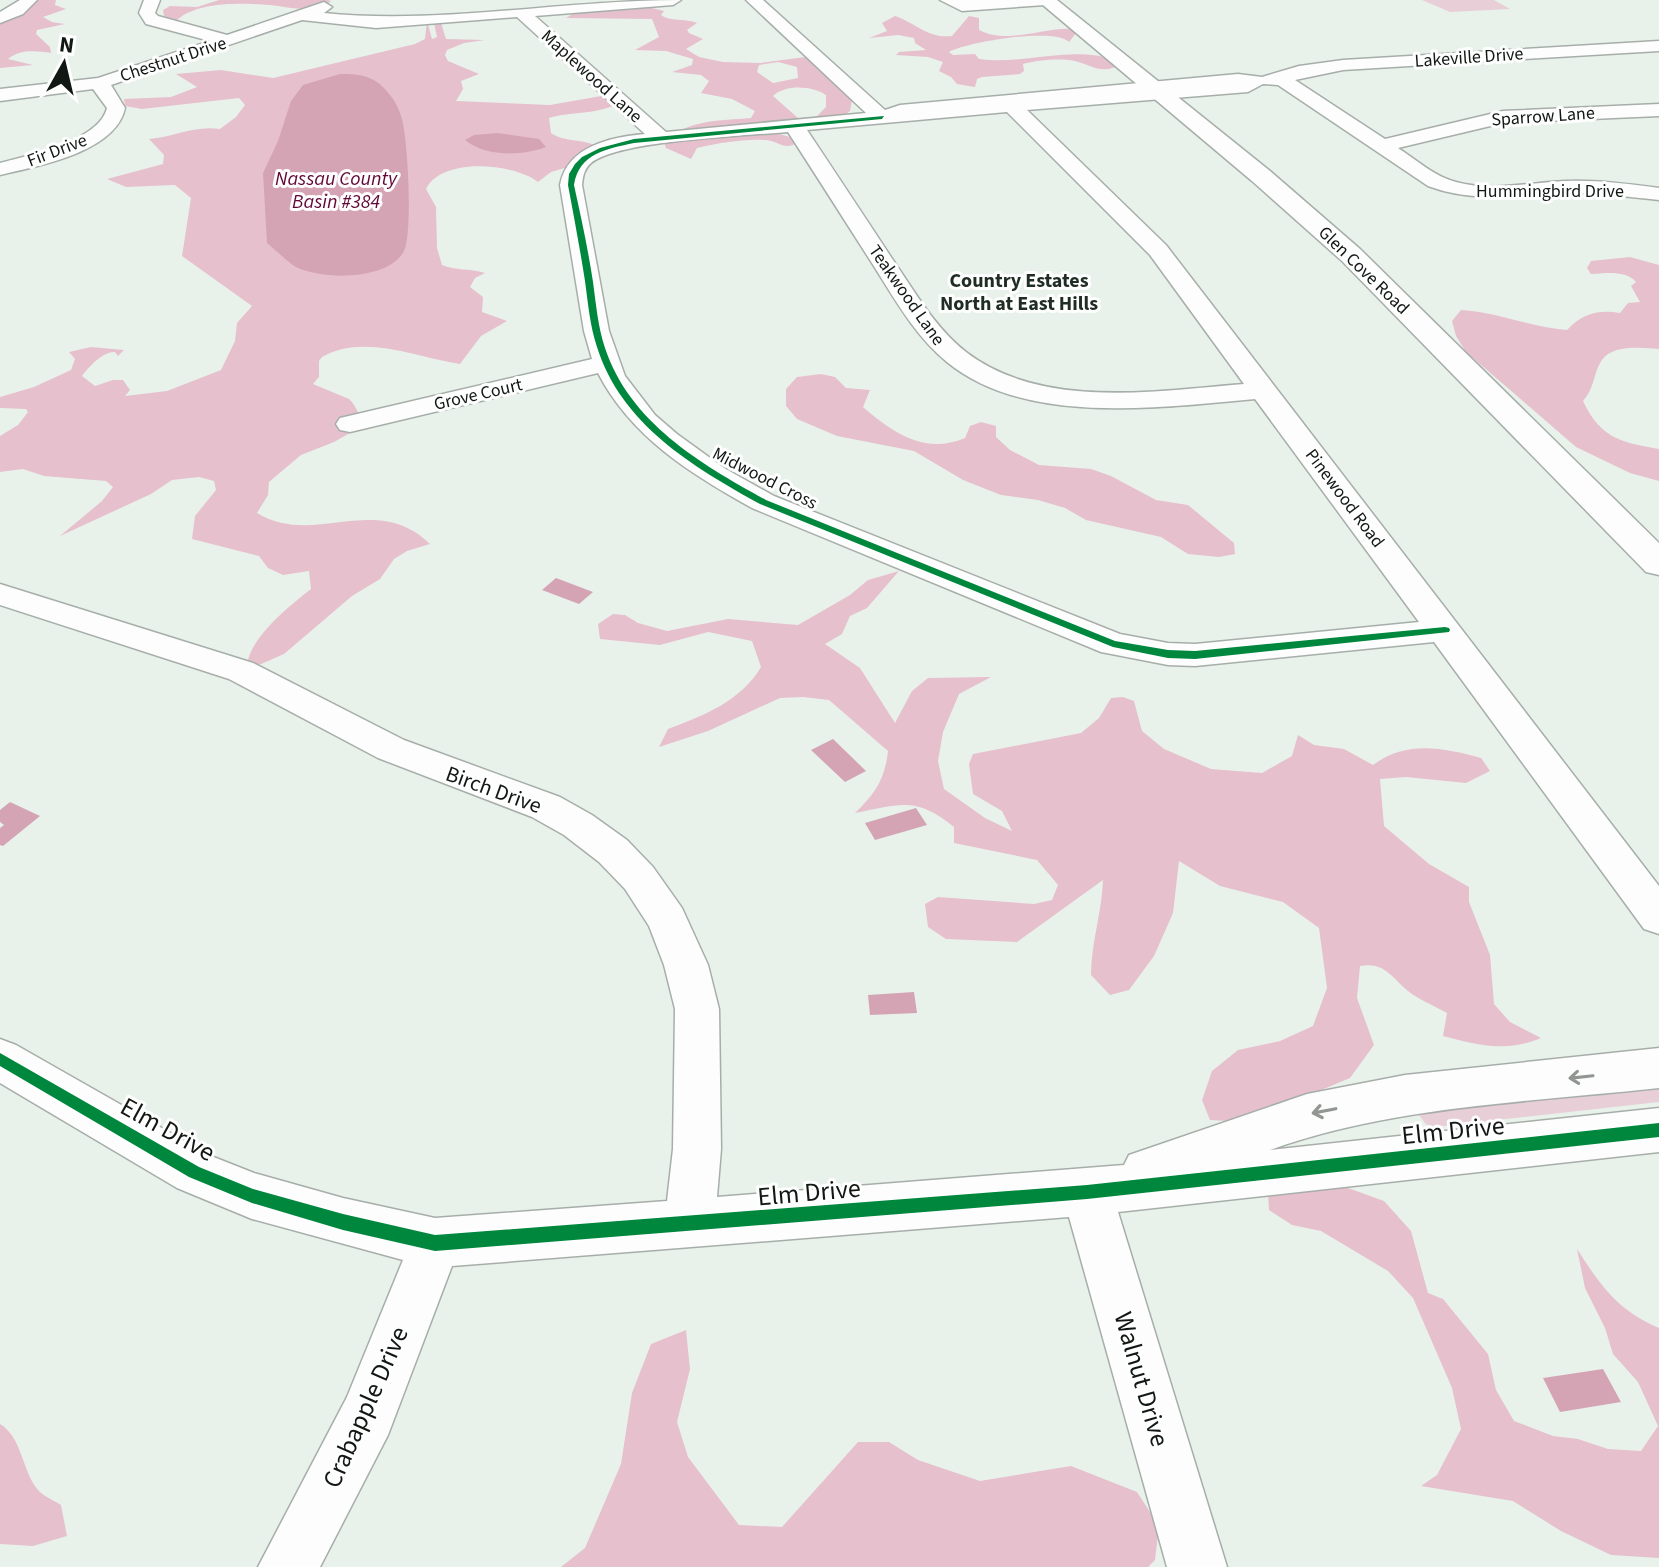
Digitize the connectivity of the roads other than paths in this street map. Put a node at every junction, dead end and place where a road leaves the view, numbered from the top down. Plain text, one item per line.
1 (29, 0) edge
2 (152, 0) edge
3 (341, 0) edge
4 (673, 0) edge
5 (754, 0) edge
6 (948, 0) edge
7 (1046, 0) edge
8 (522, 13) junction
9 (300, 15) junction
10 (0, 18) edge
11 (229, 41) junction
12 (1659, 46) edge
13 (1282, 79) junction
14 (1256, 81) joint
15 (98, 83) junction
16 (1155, 90) junction
17 (0, 95) edge
18 (1010, 104) junction
19 (1659, 110) edge
20 (882, 117) junction
21 (794, 126) junction
22 (661, 138) junction
23 (1383, 146) junction
24 (0, 169) edge
25 (1659, 194) edge
26 (607, 363) junction
27 (1264, 390) junction
28 (350, 424) dead end
29 (1659, 564) edge
30 (0, 594) edge
31 (1445, 630) junction
32 (1659, 917) edge
33 (0, 1059) edge
34 (1659, 1068) edge
35 (1659, 1130) edge
36 (1087, 1192) junction
37 (689, 1224) junction
38 (435, 1243) junction
39 (288, 1567) edge
40 (1197, 1567) edge

1 - 10 street
2 - 11 street
3 - 9 street, Chestnut Drive
4 - 8 street
5 - 20 street
6 - 7 street
7 - 16 main road, Glen Cove Road
8 - 9 street
8 - 22 street, Maplewood Lane
9 - 11 street, Chestnut Drive
11 - 15 street, Chestnut Drive
12 - 13 street, Lakeville Drive
13 - 14 street, Lakeville Drive
13 - 23 street, Hummingbird Drive
14 - 16 street, Midwood Cross
15 - 17 street, Chestnut Drive
15 - 24 street, Fir Drive
16 - 18 street, Midwood Cross
16 - 29 main road, Glen Cove Road
18 - 20 street, Midwood Cross
18 - 27 street, Pinewood Road
19 - 23 street, Sparrow Lane
20 - 21 street, Midwood Cross
21 - 22 street, Midwood Cross
21 - 27 street, Teakwood Lane
22 - 26 street, Midwood Cross
23 - 25 street, Hummingbird Drive
26 - 28 street, Grove Court
26 - 31 street, Midwood Cross
27 - 31 street, Pinewood Road
30 - 37 street, Birch Drive
31 - 32 street, Pinewood Road
33 - 38 street, Elm Drive
34 -> 36 street, Elm Drive
35 - 36 street, Elm Drive
36 - 37 street, Elm Drive
36 - 40 street, Walnut Drive
37 - 38 street, Elm Drive
38 - 39 street, Crabapple Drive

